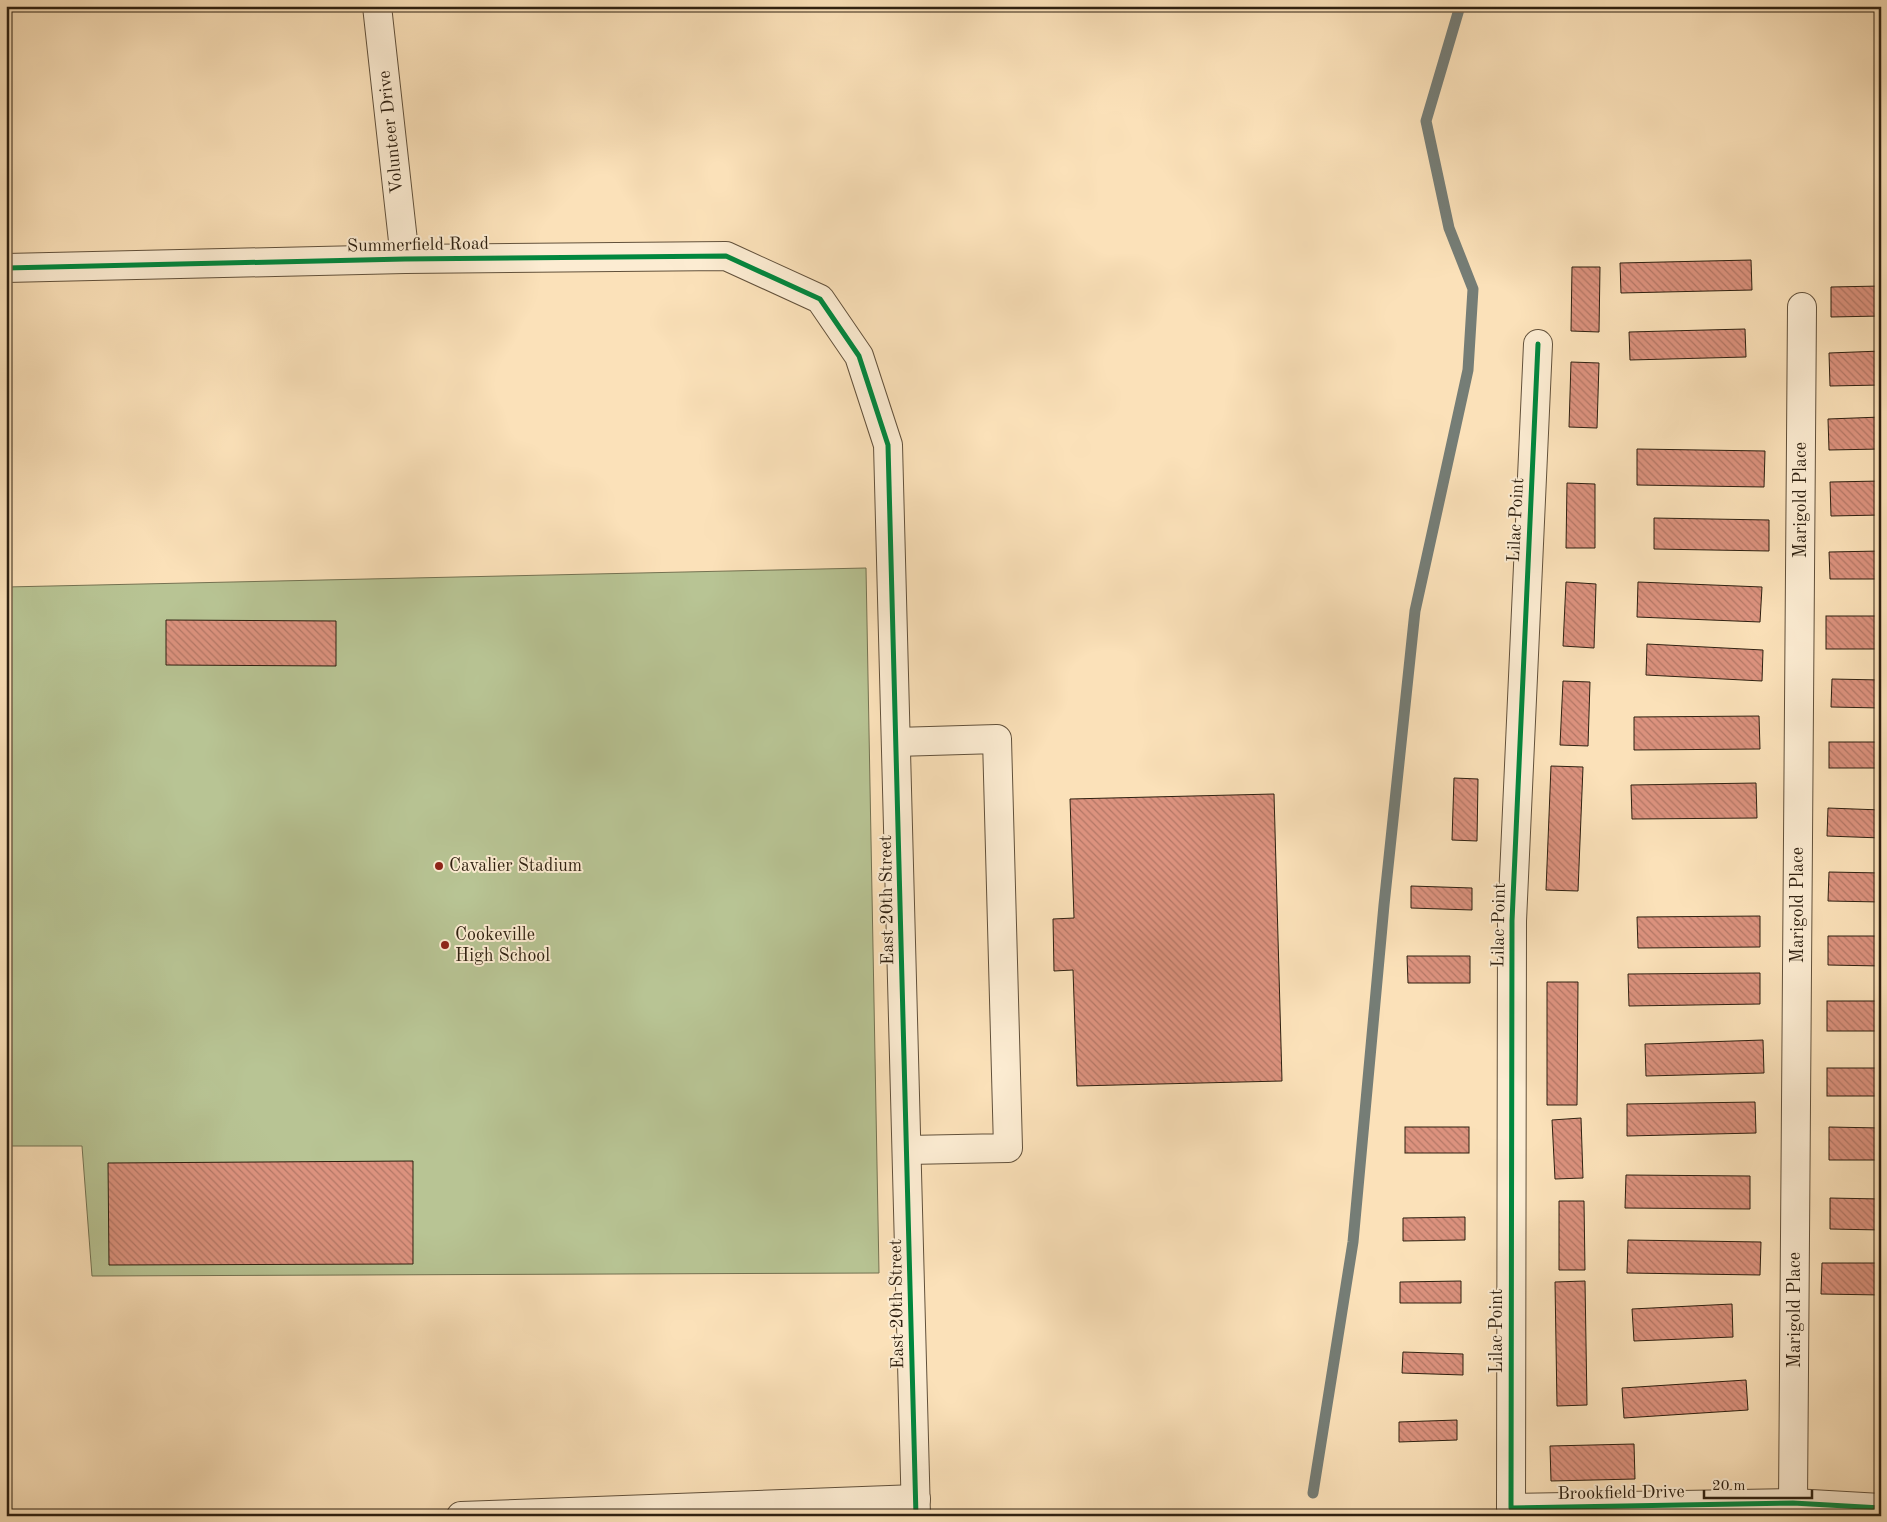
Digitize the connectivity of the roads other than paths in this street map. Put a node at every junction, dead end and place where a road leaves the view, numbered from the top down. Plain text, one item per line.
1 (377, 6) edge
2 (405, 259) junction
3 (6, 268) edge
4 (820, 299) joint
5 (1802, 307) dead end
6 (1538, 344) dead end
7 (896, 742) junction
8 (907, 1150) junction
9 (1794, 1503) junction
10 (916, 1507) edge
11 (1511, 1508) joint
12 (1881, 1508) edge
13 (461, 1516) edge

1 - 2 street, Volunteer Drive
2 - 3 street, Summerfield Road
2 - 4 street, Summerfield Road
4 - 7 street, East 20th Street
5 - 9 street, Marigold Place
6 - 11 street, Lilac Point
7 - 8 street, East 20th Street
7 - 8 street
8 - 10 street, East 20th Street
9 - 11 street, Brookfield Drive
9 - 12 street, Brookfield Drive
10 - 13 street

